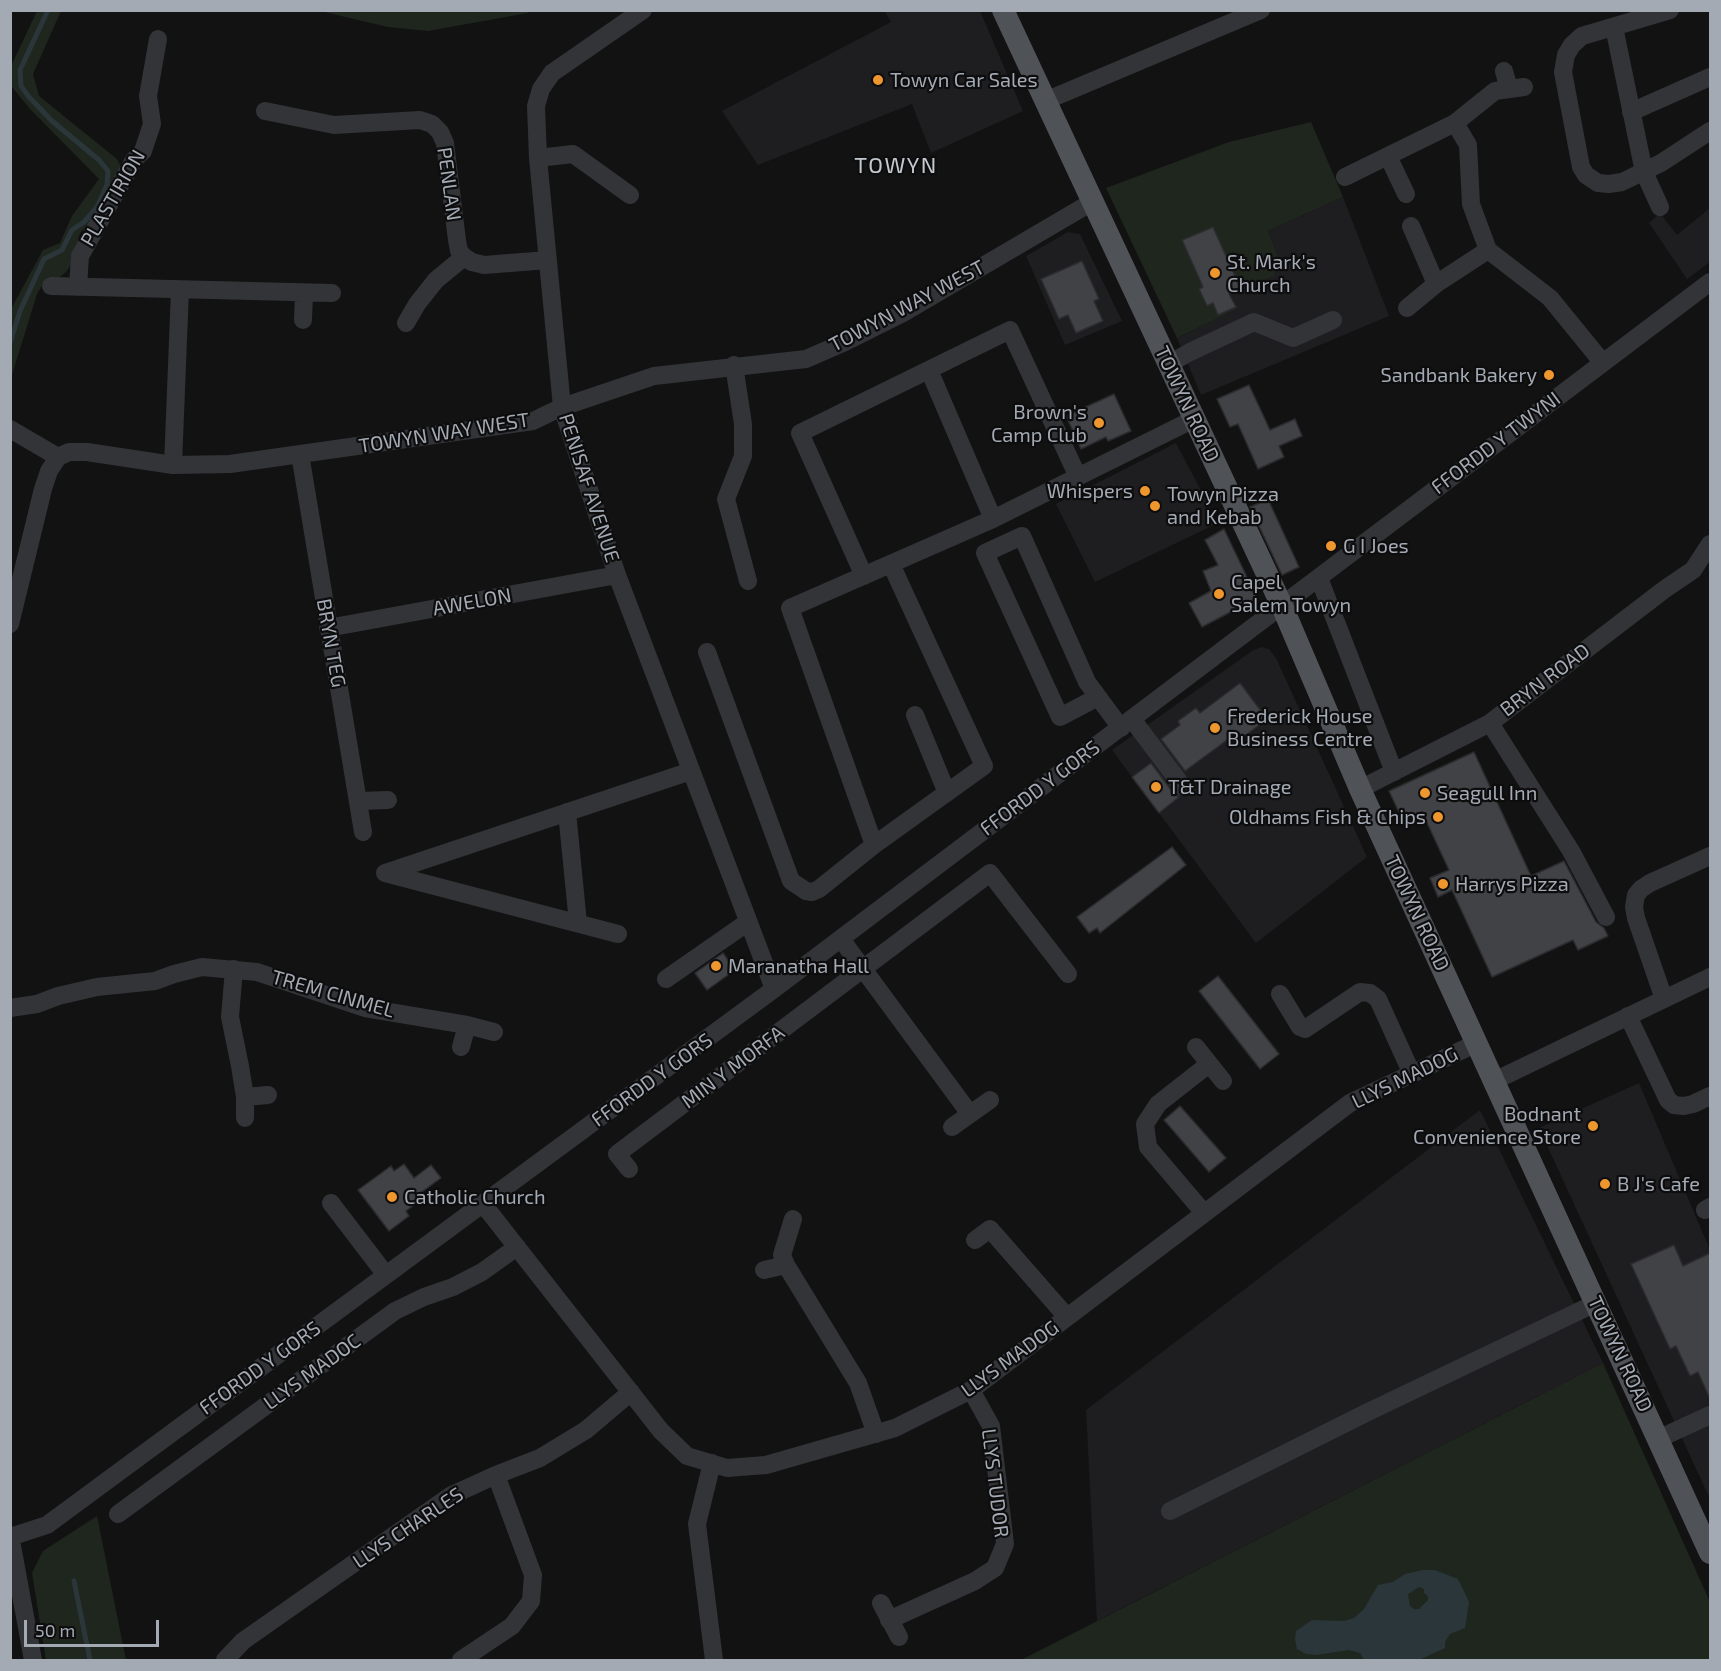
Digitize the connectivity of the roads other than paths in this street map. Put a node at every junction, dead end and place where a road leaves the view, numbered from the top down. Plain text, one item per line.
1 (643, 10) edge
2 (1003, 10) edge
3 (1261, 10) edge
4 (1670, 10) edge
5 (1614, 27) junction
6 (158, 39) dead end
7 (1504, 71) dead end
8 (1710, 77) edge
9 (1045, 101) junction
10 (265, 111) dead end
11 (1632, 112) junction
12 (1455, 123) junction
13 (1710, 131) edge
14 (1388, 156) junction
15 (538, 158) junction
16 (1644, 172) junction
17 (1345, 177) dead end
18 (1406, 194) dead end
19 (630, 195) dead end
20 (1092, 202) junction
21 (1660, 207) dead end
22 (1411, 226) dead end
23 (1488, 250) junction
24 (464, 257) junction
25 (548, 260) junction
26 (1710, 282) edge
27 (1436, 284) junction
28 (51, 286) dead end
29 (78, 287) junction
30 (180, 290) junction
31 (303, 293) junction
32 (332, 293) dead end
33 (1407, 308) dead end
34 (303, 320) dead end
35 (1333, 320) dead end
36 (406, 323) dead end
37 (1603, 363) junction
38 (1169, 364) junction
39 (734, 365) junction
40 (929, 370) junction
41 (562, 407) junction
42 (1194, 419) junction
43 (10, 429) edge
44 (300, 454) junction
45 (58, 457) junction
46 (173, 465) junction
47 (1078, 477) junction
48 (993, 519) junction
49 (1710, 544) edge
50 (891, 564) junction
51 (617, 575) junction
52 (864, 576) junction
53 (1319, 578) junction
54 (748, 581) dead end
55 (1282, 606) junction
56 (10, 624) edge
57 (328, 628) junction
58 (707, 652) dead end
59 (1098, 697) junction
60 (915, 715) dead end
61 (1127, 723) junction
62 (1490, 723) junction
63 (692, 771) junction
64 (1394, 772) junction
65 (1183, 787) dead end
66 (1360, 789) junction
67 (947, 793) junction
68 (388, 800) dead end
69 (358, 801) junction
70 (567, 812) junction
71 (363, 832) dead end
72 (874, 845) junction
73 (1710, 856) edge
74 (1606, 917) dead end
75 (748, 922) junction
76 (578, 923) junction
77 (618, 934) dead end
78 (841, 939) junction
79 (234, 969) junction
80 (863, 969) junction
81 (1068, 974) dead end
82 (1710, 977) edge
83 (666, 979) dead end
84 (774, 989) junction
85 (1280, 994) dead end
86 (1664, 999) junction
87 (10, 1008) edge
88 (1628, 1016) junction
89 (467, 1025) junction
90 (494, 1032) dead end
91 (1477, 1043) junction
92 (461, 1047) dead end
93 (1196, 1047) dead end
94 (1209, 1064) junction
95 (1412, 1074) junction
96 (1223, 1081) dead end
97 (1494, 1081) junction
98 (268, 1095) dead end
99 (1710, 1096) edge
100 (245, 1097) junction
101 (990, 1100) dead end
102 (970, 1114) junction
103 (245, 1118) dead end
104 (952, 1127) dead end
105 (629, 1169) dead end
106 (331, 1203) dead end
107 (483, 1204) junction
108 (1204, 1213) junction
109 (793, 1219) dead end
110 (975, 1240) dead end
111 (517, 1247) junction
112 (786, 1265) junction
113 (764, 1270) dead end
114 (386, 1275) junction
115 (1596, 1303) junction
116 (1067, 1317) junction
117 (971, 1390) junction
118 (631, 1392) junction
119 (1710, 1415) edge
120 (876, 1434) junction
121 (1658, 1439) junction
122 (712, 1463) junction
123 (496, 1475) junction
124 (1170, 1511) dead end
125 (118, 1514) dead end
126 (11, 1536) edge
127 (1710, 1553) edge
128 (881, 1603) dead end
129 (17, 1617) edge
130 (889, 1620) junction
131 (899, 1637) dead end
132 (33, 1660) edge
133 (225, 1660) edge
134 (461, 1660) edge
135 (714, 1660) edge

1 - 15 street, PENISAF AVENUE
2 - 9 main road, TOWYN ROAD
3 - 9 street
4 - 5 street
5 - 11 street
5 - 16 street
6 - 29 street, PLASTIRION
7 - 12 street
8 - 11 street
9 - 20 main road, TOWYN ROAD
10 - 24 street, PENLAN
11 - 16 street
12 - 14 street
12 - 23 street
13 - 16 street
14 - 17 street
14 - 18 street
15 - 19 street
15 - 25 street, PENISAF AVENUE
16 - 21 street
20 - 38 main road, TOWYN ROAD
20 - 39 street, TOWYN WAY WEST
22 - 27 street
23 - 27 street
23 - 37 street
24 - 25 street
24 - 36 street
25 - 41 street, PENISAF AVENUE
26 - 37 street, FFORDD Y TWYNI
27 - 33 street
28 - 29 street
29 - 30 street
30 - 31 street
30 - 46 street
31 - 32 street
31 - 34 street
35 - 38 street
37 - 53 street, FFORDD Y TWYNI
38 - 42 main road, TOWYN ROAD
39 - 41 street, TOWYN WAY WEST
39 - 54 street
40 - 47 street
40 - 48 street
40 - 52 street
41 - 44 street, TOWYN WAY WEST
41 - 51 street, PENISAF AVENUE
42 - 47 street
42 - 55 main road, TOWYN ROAD
43 - 45 street
44 - 46 street, TOWYN WAY WEST
44 - 57 street, BRYN TEG
45 - 46 street, TOWYN WAY WEST
45 - 56 street
47 - 48 street
48 - 50 street
49 - 62 street, BRYN ROAD
50 - 52 street
50 - 67 street
51 - 57 street, AWELON
51 - 63 street, PENISAF AVENUE
52 - 72 street
53 - 55 street, FFORDD Y TWYNI
53 - 64 street
55 - 61 street, FFORDD Y GORS
55 - 66 main road, TOWYN ROAD
57 - 69 street, BRYN TEG
58 - 72 street
59 - 59 street
59 - 61 street
60 - 67 street
61 - 65 street
61 - 78 street, FFORDD Y GORS
62 - 64 street, BRYN ROAD
62 - 74 street
63 - 70 street
63 - 75 street, PENISAF AVENUE
64 - 66 street, BRYN ROAD
66 - 91 main road, TOWYN ROAD
67 - 72 street
68 - 69 street
69 - 71 street, BRYN TEG
70 - 76 street
70 - 76 street
73 - 86 street
75 - 83 street
75 - 84 street, PENISAF AVENUE
76 - 77 street
78 - 80 street
78 - 84 street, FFORDD Y GORS
79 - 87 street, TREM CINMEL
79 - 89 street, TREM CINMEL
79 - 100 street
80 - 81 street, MIN Y MORFA
80 - 102 street
80 - 105 street, MIN Y MORFA
82 - 86 street
84 - 107 street, FFORDD Y GORS
85 - 95 street
86 - 88 street
88 - 97 street
88 - 99 street
89 - 90 street, TREM CINMEL
89 - 92 street
91 - 95 street, LLYS MADOG
91 - 97 main road, TOWYN ROAD
93 - 94 street
94 - 96 street
94 - 108 street
95 - 108 street, LLYS MADOG
97 - 115 main road, TOWYN ROAD
98 - 100 street
100 - 103 street
101 - 102 street
102 - 104 street
106 - 114 street
107 - 111 street, LLYS MADOG
107 - 114 street, FFORDD Y GORS
108 - 116 street, LLYS MADOG
109 - 112 street
110 - 116 street
111 - 118 street, LLYS MADOG
111 - 125 street, LLYS MADOC
112 - 113 street
112 - 120 street
114 - 126 street, FFORDD Y GORS
115 - 121 main road, TOWYN ROAD
115 - 124 street
116 - 117 street, LLYS MADOG
117 - 120 street, LLYS MADOG
117 - 130 street, LLYS TUDOR
118 - 122 street, LLYS MADOG
118 - 123 street, LLYS CHARLES
119 - 121 street
120 - 122 street, LLYS MADOG
121 - 127 main road, TOWYN ROAD
122 - 135 street
123 - 133 street, LLYS CHARLES
123 - 134 street
126 - 129 street
128 - 130 street
129 - 132 street
130 - 131 street

